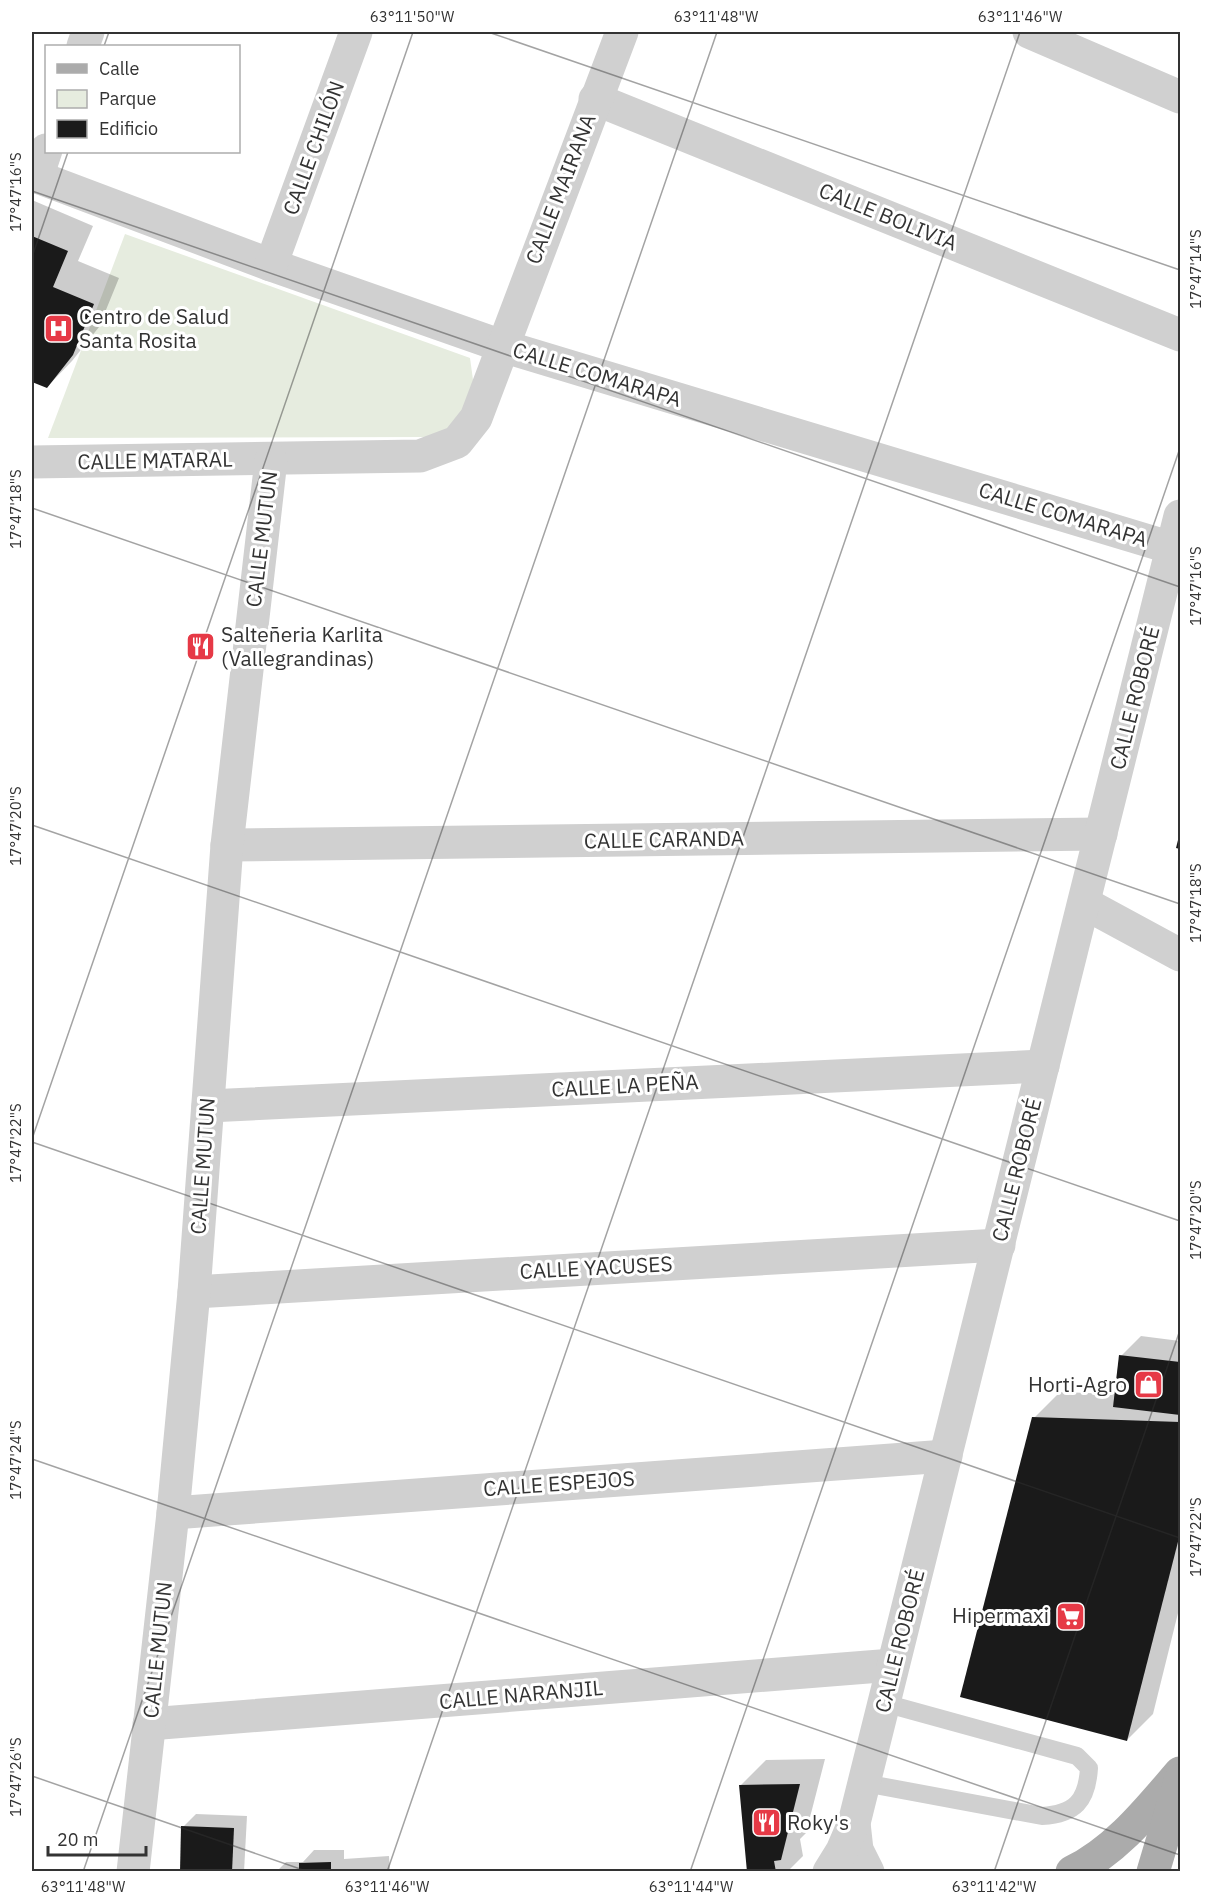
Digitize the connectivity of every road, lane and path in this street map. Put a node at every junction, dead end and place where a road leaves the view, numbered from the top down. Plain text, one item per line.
1 (356, 32) edge
2 (622, 32) edge
3 (1029, 32) edge
4 (1180, 97) edge
5 (595, 99) junction
6 (38, 167) edge
7 (271, 265) junction
8 (1180, 335) edge
9 (502, 346) junction
10 (271, 460) junction
11 (32, 462) edge
12 (1180, 516) edge
13 (1173, 548) junction
14 (1101, 834) junction
15 (227, 845) junction
16 (1084, 903) junction
17 (1180, 956) edge
18 (1043, 1066) junction
19 (208, 1106) junction
20 (999, 1245) junction
21 (194, 1292) junction
22 (946, 1456) junction
23 (173, 1513) junction
24 (893, 1665) junction
25 (884, 1703) junction
26 (149, 1724) junction
27 (1180, 1773) edge
28 (1180, 1779) edge
29 (864, 1784) junction
30 (854, 1823) junction
31 (132, 1872) edge
32 (829, 1872) edge
33 (868, 1872) edge
34 (1072, 1872) edge
35 (1153, 1872) edge

1 - 7 street, CALLE CHILÓN
2 - 5 street, CALLE MAIRANA
3 - 4 street
5 - 8 street, CALLE BOLIVIA
5 - 9 street, CALLE MAIRANA
6 - 7 street, CALLE COMARAPA
7 - 9 street, CALLE COMARAPA
9 - 10 street, CALLE MATARAL
9 - 13 street, CALLE COMARAPA
10 - 11 street, CALLE MATARAL
10 - 15 street, CALLE MUTUN
12 - 13 street, CALLE ROBORÉ
13 - 14 street, CALLE ROBORÉ
14 - 15 street, CALLE CARANDA
14 - 16 street, CALLE ROBORÉ
15 - 19 street, CALLE MUTUN
16 - 17 street
16 - 18 street, CALLE ROBORÉ
18 - 19 street, CALLE LA PEÑA
18 - 20 street, CALLE ROBORÉ
19 - 21 street, CALLE MUTUN
20 - 21 street, CALLE YACUSES
20 - 22 street, CALLE ROBORÉ
21 - 23 street, CALLE MUTUN
22 - 23 street, CALLE ESPEJOS
22 - 24 street, CALLE ROBORÉ
23 - 26 street, CALLE MUTUN
24 - 25 street, CALLE ROBORÉ
24 - 26 street, CALLE NARANJIL
25 - 29 street, CALLE ROBORÉ
25 - 29 lane
26 - 31 street, CALLE MUTUN
27 - 34 main road
28 - 35 main road
29 - 30 street, CALLE ROBORÉ
30 - 32 street, CALLE ROBORÉ
30 - 33 street, CALLE ROBORÉ

